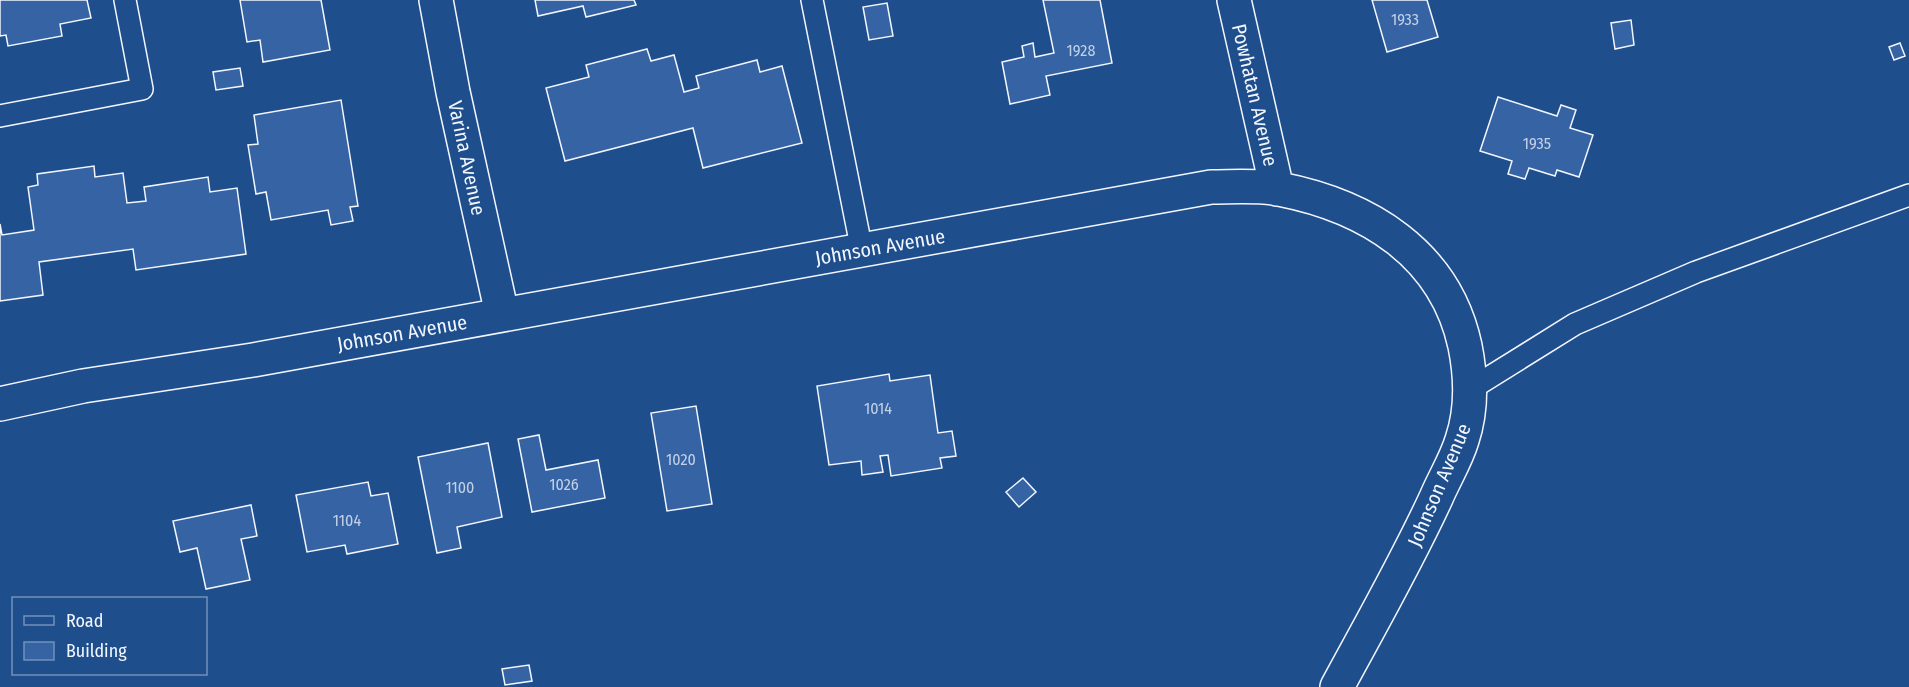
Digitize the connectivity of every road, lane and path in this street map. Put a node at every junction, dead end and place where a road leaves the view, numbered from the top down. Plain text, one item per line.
1 (125, 0) edge
2 (436, 0) edge
3 (812, 0) edge
4 (1234, 0) edge
5 (0, 116) edge
6 (1277, 189) junction
7 (1909, 195) edge
8 (862, 251) junction
9 (502, 315) junction
10 (1469, 390) junction
11 (0, 404) edge
12 (1337, 687) edge

1 - 5 lane
2 - 9 street, Varina Avenue
3 - 8 lane
4 - 6 street, Powhatan Avenue
6 - 8 street, Johnson Avenue
6 - 10 street, Johnson Avenue
7 - 10 lane
8 - 9 street, Johnson Avenue
9 - 11 street, Johnson Avenue
10 - 12 street, Johnson Avenue

